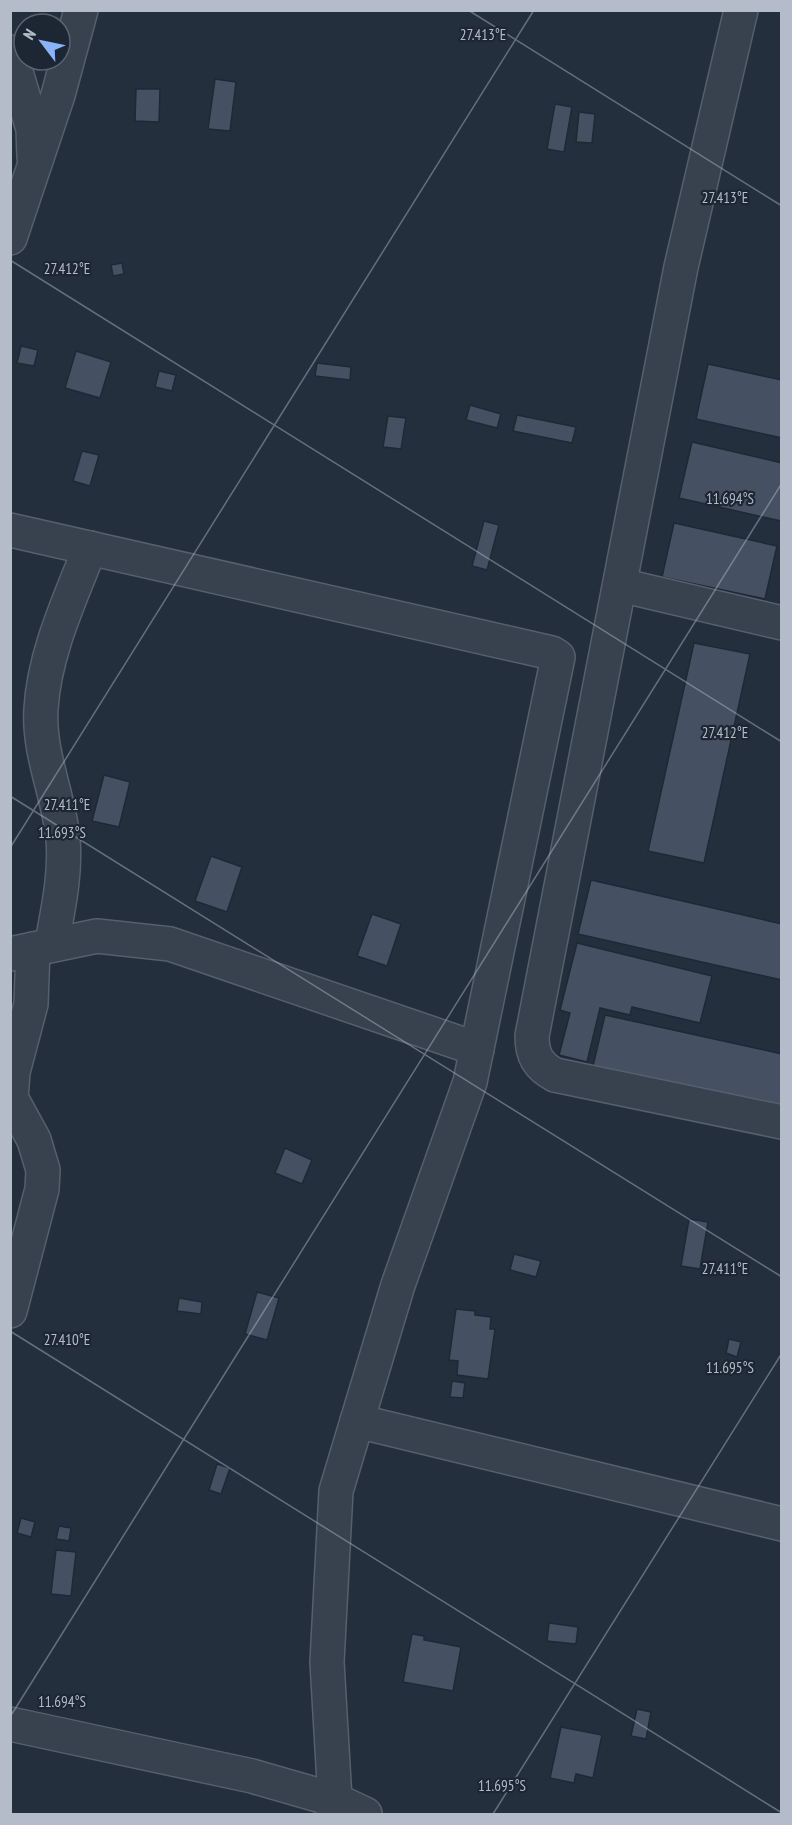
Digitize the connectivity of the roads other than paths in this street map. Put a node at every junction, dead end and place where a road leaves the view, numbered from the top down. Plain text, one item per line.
1 (81, 10) edge
2 (741, 10) edge
3 (10, 52) edge
4 (35, 162) junction
5 (10, 238) edge
6 (10, 530) edge
7 (90, 548) junction
8 (620, 585) junction
9 (782, 622) edge
10 (32, 949) edge
11 (477, 1049) junction
12 (782, 1122) edge
13 (10, 1311) edge
14 (357, 1421) junction
15 (782, 1524) edge
16 (10, 1725) edge
17 (334, 1807) edge
18 (365, 1815) edge

1 - 4 street
2 - 8 street
3 - 4 street
4 - 5 street
6 - 7 street
7 - 10 street
7 - 11 street
8 - 9 street
8 - 12 street
10 - 11 street
10 - 13 street
11 - 14 street
14 - 15 street
14 - 17 street
16 - 17 street
17 - 18 street

